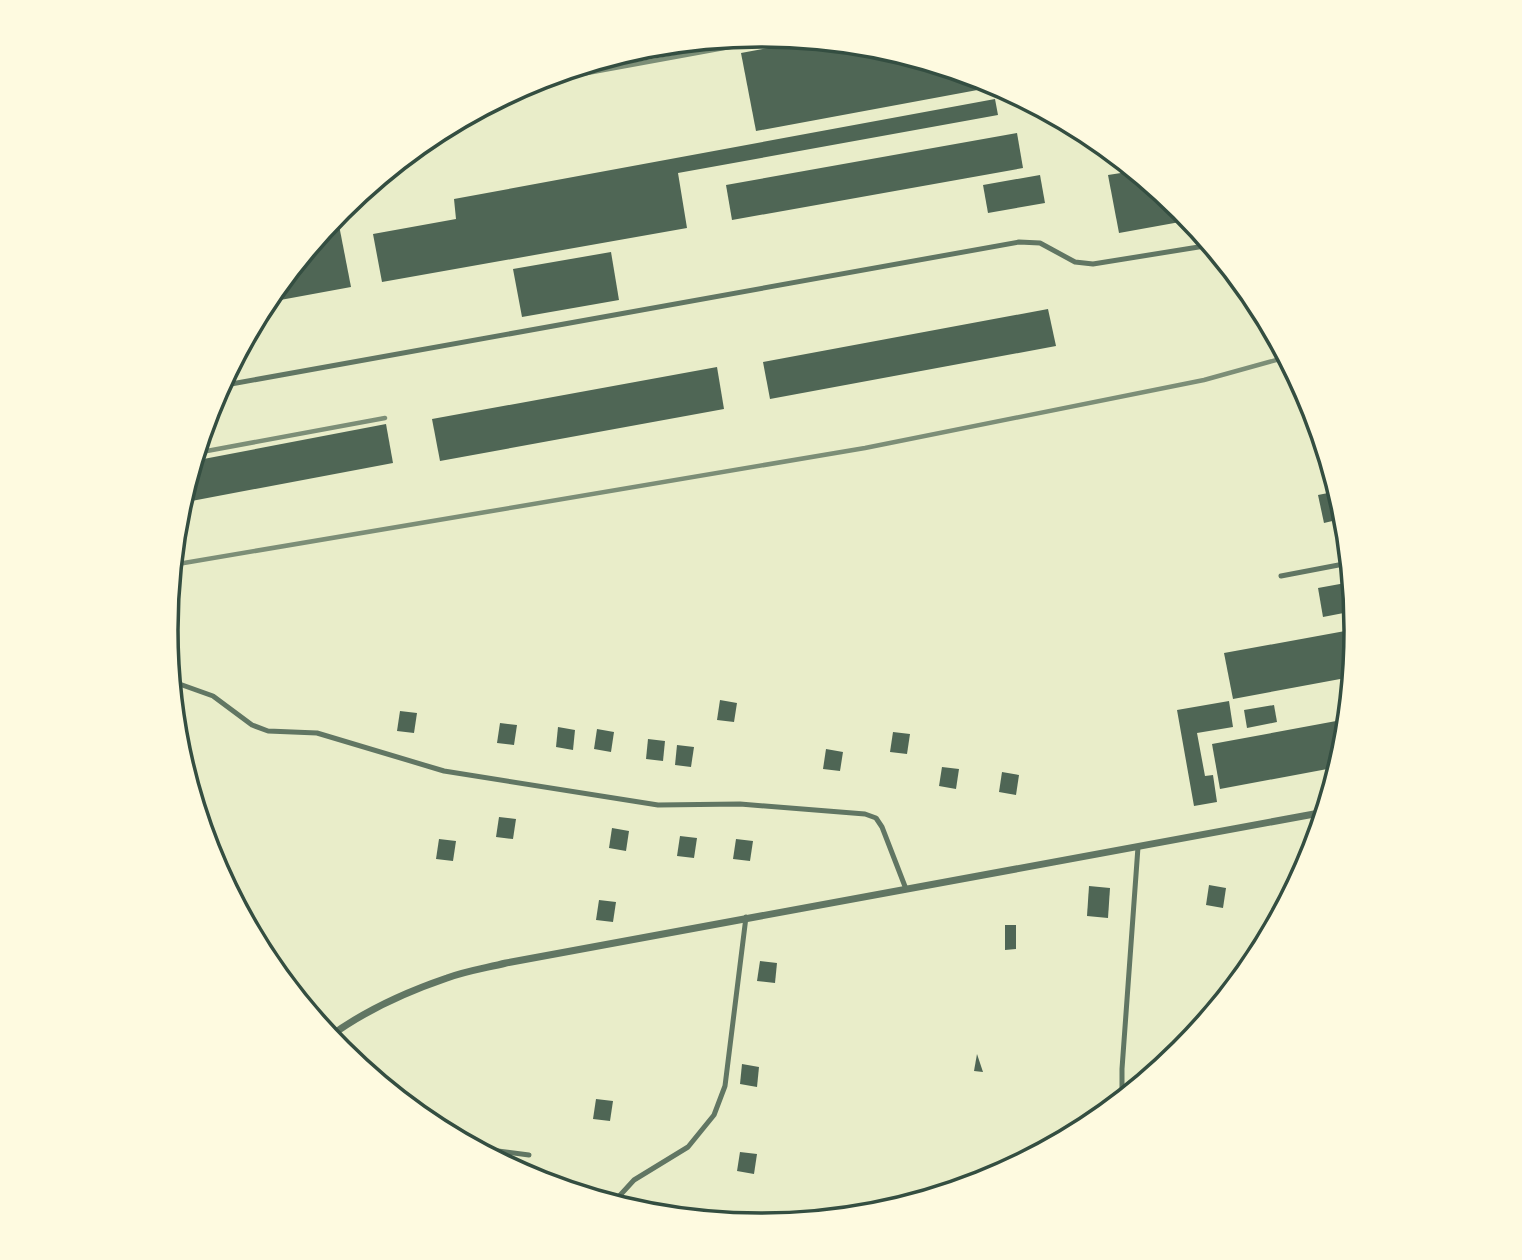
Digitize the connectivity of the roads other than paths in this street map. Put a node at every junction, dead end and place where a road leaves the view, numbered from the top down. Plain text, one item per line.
1 (1199, 246) edge
2 (233, 384) edge
3 (1340, 565) edge
4 (1281, 576) dead end
5 (181, 684) edge
6 (1314, 814) edge
7 (1138, 847) junction
8 (906, 889) junction
9 (746, 917) junction
10 (338, 1030) edge
11 (1122, 1087) edge
12 (500, 1151) edge
13 (529, 1155) dead end
14 (620, 1195) edge

1 - 2 lane
3 - 4 lane
5 - 8 lane
6 - 7 street
7 - 8 street
7 - 11 lane
8 - 9 street
9 - 10 street
9 - 14 lane
12 - 13 lane

